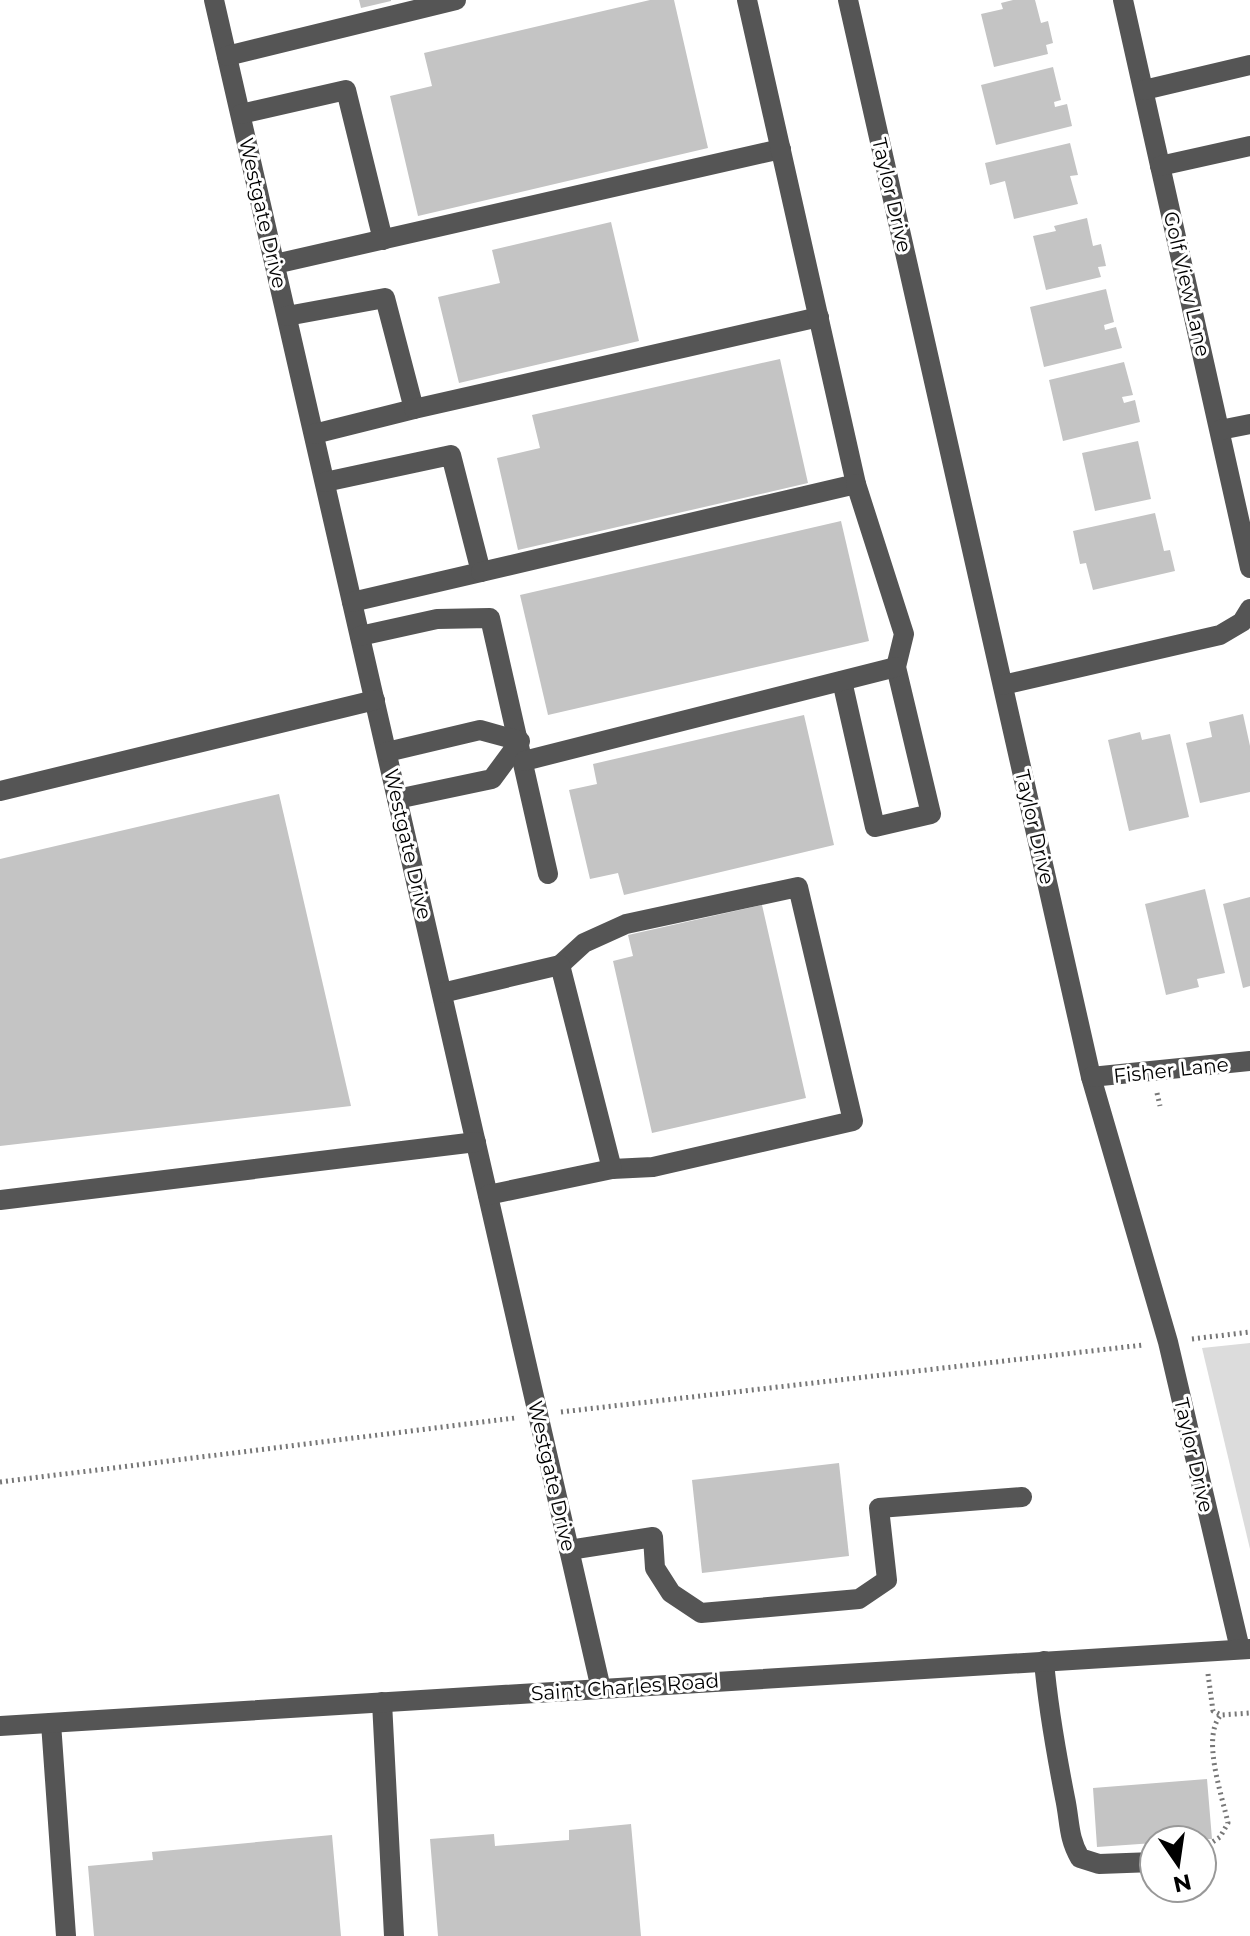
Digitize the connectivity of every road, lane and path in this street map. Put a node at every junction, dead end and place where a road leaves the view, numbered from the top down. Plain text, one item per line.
1 (214, 0) edge
2 (456, 0) edge
3 (747, 0) edge
4 (848, 0) edge
5 (1123, 0) edge
6 (227, 56) junction
7 (1250, 65) edge
8 (1144, 90) junction
9 (241, 114) junction
10 (1250, 146) edge
11 (781, 149) junction
12 (1160, 166) junction
13 (383, 240) junction
14 (275, 264) junction
15 (287, 316) junction
16 (819, 317) junction
17 (414, 409) junction
18 (1250, 424) edge
19 (1220, 430) junction
20 (314, 434) junction
21 (325, 482) junction
22 (856, 484) junction
23 (1250, 568) edge
24 (481, 572) junction
25 (352, 602) junction
26 (1250, 609) edge
27 (360, 636) junction
28 (896, 667) junction
29 (842, 681) junction
30 (1003, 685) junction
31 (375, 700) junction
32 (522, 751) junction
33 (387, 752) junction
34 (0, 791) edge
35 (397, 799) junction
36 (548, 874) dead end
37 (560, 965) junction
38 (442, 993) junction
39 (1250, 1061) edge
40 (1091, 1077) junction
41 (476, 1142) junction
42 (612, 1169) junction
43 (488, 1195) junction
44 (0, 1200) edge
45 (1250, 1332) edge
46 (1223, 1334) dead end
47 (1168, 1342) junction
48 (563, 1412) dead end
49 (513, 1418) dead end
50 (0, 1482) edge
51 (1022, 1497) dead end
52 (569, 1550) junction
53 (1245, 1649) edge
54 (1204, 1652) junction
55 (1044, 1661) junction
56 (601, 1689) junction
57 (382, 1702) junction
58 (1250, 1713) edge
59 (1221, 1715) junction
60 (51, 1723) junction
61 (0, 1726) edge
62 (1218, 1838) edge
63 (1138, 1863) edge
64 (66, 1936) edge
65 (394, 1936) edge

1 - 6 street, Westgate Drive
2 - 6 street
3 - 11 street
4 - 30 street, Taylor Drive
5 - 8 street, Golf View Lane
6 - 9 street, Westgate Drive
7 - 8 street
8 - 12 street, Golf View Lane
9 - 13 street
9 - 14 street, Westgate Drive
10 - 12 street
11 - 13 street
11 - 16 street
12 - 19 street, Golf View Lane
13 - 14 street
14 - 15 street, Westgate Drive
15 - 17 street
15 - 20 street, Westgate Drive
16 - 17 street
16 - 22 street
17 - 20 street
18 - 19 street
19 - 23 street, Golf View Lane
20 - 21 street, Westgate Drive
21 - 24 street
21 - 25 street, Westgate Drive
22 - 24 street
22 - 28 street
24 - 25 street
25 - 27 street, Westgate Drive
26 - 30 street
27 - 31 street, Westgate Drive
27 - 32 street
28 - 29 street
28 - 29 street
29 - 32 street
30 - 40 street, Taylor Drive
31 - 33 street, Westgate Drive
31 - 34 street
32 - 33 street
32 - 35 street
32 - 36 street
33 - 35 street, Westgate Drive
35 - 38 street, Westgate Drive
37 - 38 street
37 - 42 street
37 - 42 street
38 - 41 street, Westgate Drive
39 - 40 street, Fisher Lane
40 - 47 street, Taylor Drive
41 - 43 street, Westgate Drive
41 - 44 street
42 - 43 street
43 - 52 street, Westgate Drive
45 - 46 path
47 - 48 path
47 - 53 street, Taylor Drive
49 - 50 path
51 - 52 street
52 - 56 street, Westgate Drive
53 - 54 street, Saint Charles Road
54 - 55 street, Saint Charles Road
54 - 59 path
55 - 56 street, Saint Charles Road
55 - 63 street
56 - 57 street, Saint Charles Road
57 - 60 street, Saint Charles Road
57 - 65 street
58 - 59 path
59 - 62 path
60 - 61 street, Saint Charles Road
60 - 64 street

